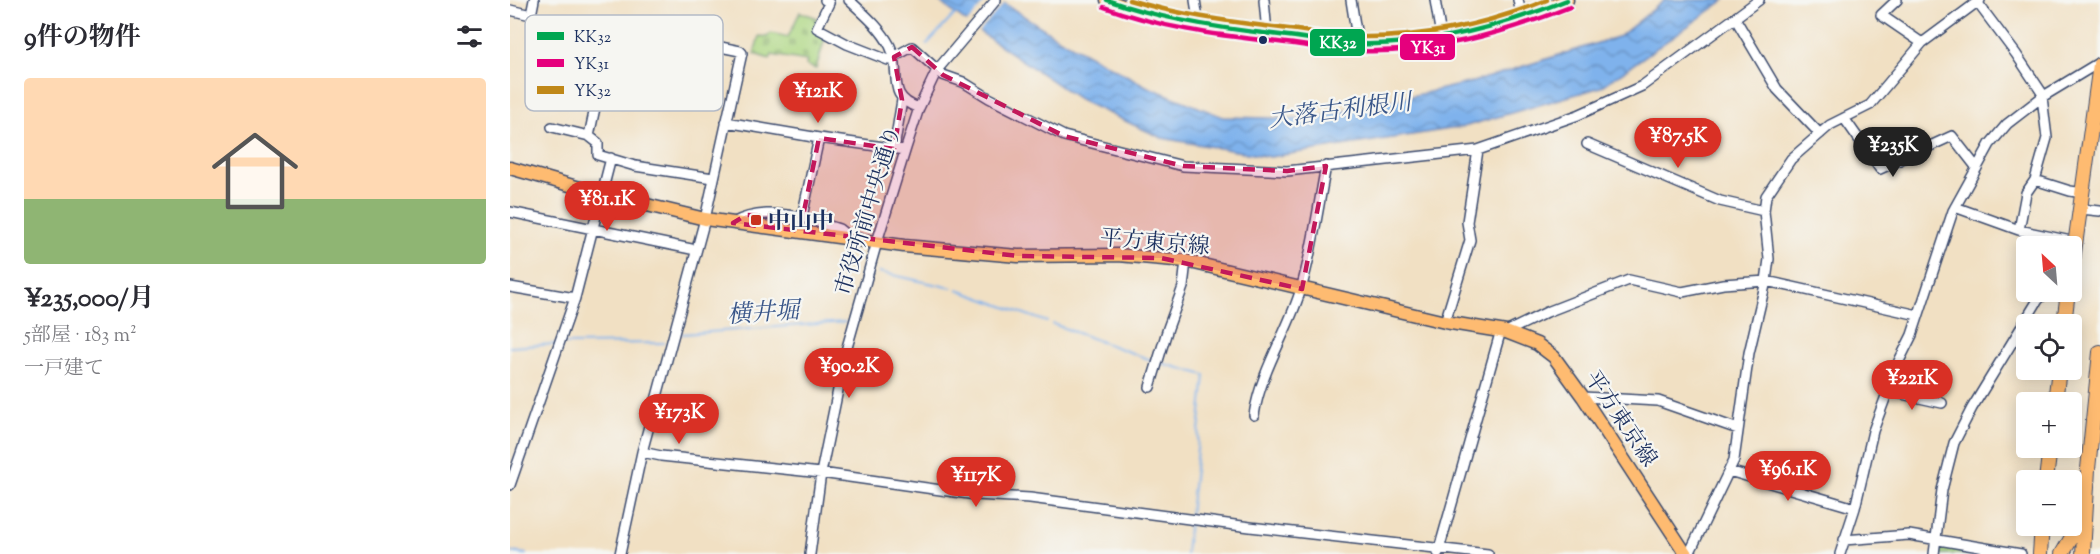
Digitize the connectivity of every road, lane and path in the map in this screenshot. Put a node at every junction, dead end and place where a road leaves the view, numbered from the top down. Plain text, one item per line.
1 (534, 0) edge
2 (825, 0) edge
3 (849, 0) edge
4 (996, 0) edge
5 (1107, 0) edge
6 (1140, 0) edge
7 (1195, 0) edge
8 (1264, 0) edge
9 (1351, 0) edge
10 (1435, 0) edge
11 (1518, 0) edge
12 (1567, 0) edge
13 (1759, 0) edge
14 (1897, 0) edge
15 (1979, 1) edge
16 (510, 10) edge
17 (1142, 13) junction
18 (531, 15) joint
19 (1521, 18) junction
20 (1735, 18) junction
21 (1199, 25) junction
22 (1267, 33) junction
23 (1441, 36) junction
24 (1922, 43) junction
25 (1358, 44) junction
26 (723, 47) edge
27 (894, 57) junction
28 (2100, 63) edge
29 (937, 70) junction
30 (2043, 97) junction
31 (902, 100) junction
32 (920, 108) junction
33 (595, 111) edge
34 (1844, 118) junction
35 (726, 122) junction
36 (552, 127) dead end
37 (1820, 134) junction
38 (590, 136) junction
39 (819, 138) junction
40 (1587, 144) dead end
41 (894, 149) junction
42 (905, 150) junction
43 (1478, 150) junction
44 (611, 158) junction
45 (1326, 166) junction
46 (510, 168) edge
47 (1977, 168) junction
48 (713, 178) junction
49 (2035, 180) junction
50 (2083, 193) junction
51 (601, 194) junction
52 (1955, 207) junction
53 (2081, 209) junction
54 (1764, 211) junction
55 (2100, 211) edge
56 (510, 212) edge
57 (802, 217) junction
58 (705, 219) junction
59 (733, 222) junction
60 (593, 230) junction
61 (2019, 230) junction
62 (2048, 236) edge
63 (2077, 236) edge
64 (849, 237) junction
65 (877, 242) junction
66 (696, 250) junction
67 (1186, 261) junction
68 (1766, 281) junction
69 (510, 286) edge
70 (1302, 289) junction
71 (575, 298) junction
72 (2037, 302) edge
73 (1918, 315) junction
74 (1445, 322) junction
75 (1503, 331) junction
76 (2100, 352) edge
77 (1150, 387) dead end
78 (1888, 392) junction
79 (1583, 397) junction
80 (1942, 403) dead end
81 (2097, 407) edge
82 (1254, 415) dead end
83 (1738, 429) junction
84 (642, 452) junction
85 (1729, 471) junction
86 (820, 473) junction
87 (2086, 483) junction
88 (510, 485) edge
89 (1855, 507) junction
90 (2041, 536) edge
91 (1935, 539) junction
92 (1844, 540) junction
93 (1438, 551) edge
94 (620, 554) edge
95 (810, 554) edge
96 (1488, 554) edge
97 (1688, 554) edge
98 (1840, 554) edge
99 (1934, 554) edge
100 (2021, 554) edge
101 (2040, 554) edge
102 (2062, 554) edge
103 (2083, 554) edge

1 - 18 street
2 - 27 street
3 - 27 street
4 - 29 street, 市役所前中央通り
5 - 17 main road
6 - 17 street
7 - 21 street
8 - 22 street
9 - 25 street
10 - 23 street
11 - 19 street
12 - 19 main road
13 - 20 street
14 - 24 street
15 - 24 street
15 - 30 street
16 - 18 street
17 - 21 main road
19 - 23 main road
20 - 37 street
20 - 43 street
21 - 22 main road
22 - 25 main road
23 - 25 main road
24 - 34 street
26 - 35 street
27 - 29 street
27 - 31 street
28 - 30 street
28 - 50 highway
29 - 32 street, 市役所前中央通り
29 - 45 street
30 - 47 street
30 - 49 street
31 - 32 street
31 - 41 street
32 - 42 street, 市役所前中央通り
33 - 38 street
34 - 37 street
34 - 47 street
35 - 39 street
35 - 48 street
36 - 38 street
37 - 54 street
38 - 44 street
39 - 41 street
39 - 57 street
40 - 54 street
41 - 42 street
42 - 65 street, 市役所前中央通り
43 - 45 street
43 - 74 street
44 - 48 street
44 - 51 street
45 - 70 street
46 - 51 main road, 平方東京線
47 - 52 street
48 - 58 street
49 - 50 street
49 - 61 street
50 - 53 highway
51 - 58 main road, 平方東京線
51 - 60 street
52 - 61 street
52 - 73 street
53 - 55 street
53 - 63 highway
54 - 68 street
56 - 60 street
57 - 59 street
57 - 64 street
58 - 59 main road, 平方東京線
58 - 66 street
59 - 64 main road, 平方東京線
60 - 66 street
60 - 71 street
61 - 62 street
64 - 65 main road, 平方東京線
65 - 67 main road, 平方東京線
65 - 86 street, 市役所前中央通り
66 - 84 street
67 - 70 main road, 平方東京線
67 - 77 street
68 - 73 street
68 - 75 street
68 - 83 street
69 - 71 street
70 - 74 main road, 平方東京線
70 - 82 street
71 - 88 street
72 - 91 street
73 - 78 street
74 - 75 main road, 平方東京線
75 - 79 main road, 平方東京線
75 - 93 street
76 - 81 highway
78 - 80 street
78 - 89 street
79 - 83 street
79 - 97 main road, 平方東京線
81 - 87 highway
83 - 85 street
84 - 86 street
84 - 94 street
85 - 89 street
85 - 97 street
86 - 93 street
86 - 95 street, 市役所前中央通り
87 - 102 highway
87 - 103 highway
89 - 92 street
90 - 101 highway
91 - 92 street
91 - 99 street
91 - 100 street
92 - 98 street
93 - 96 street

